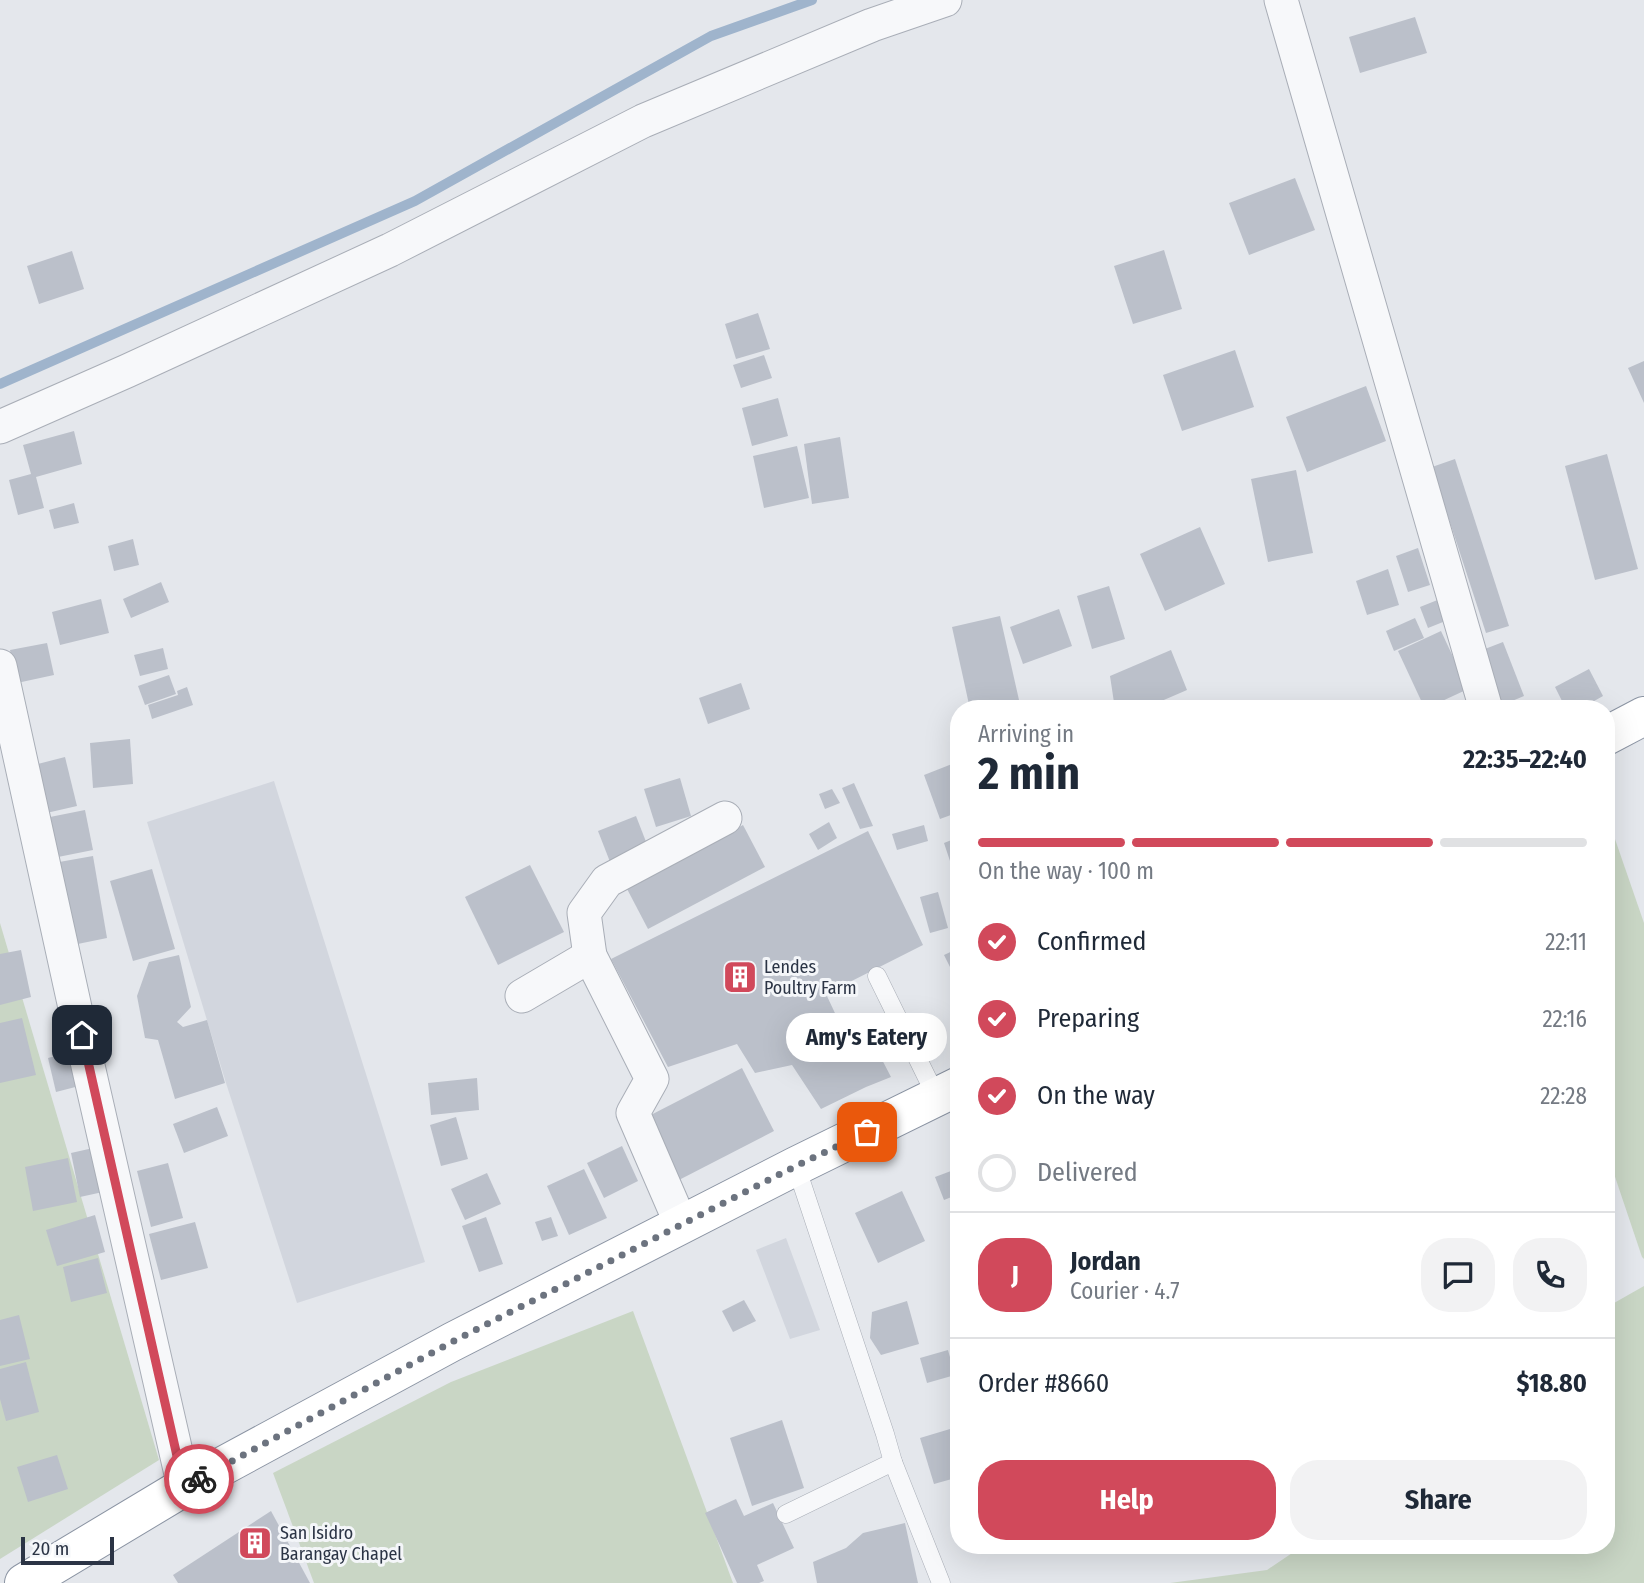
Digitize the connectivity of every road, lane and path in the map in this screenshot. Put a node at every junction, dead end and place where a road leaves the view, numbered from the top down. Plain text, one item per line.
1 (945, 0) edge
2 (1281, 0) edge
3 (0, 426) edge
4 (0, 666) edge
5 (1483, 700) edge
6 (1644, 716) edge
7 (1615, 731) edge
8 (725, 818) dead end
9 (590, 956) junction
10 (877, 976) dead end
11 (522, 996) dead end
12 (948, 1092) edge
13 (796, 1166) junction
14 (681, 1224) junction
15 (893, 1462) junction
16 (184, 1487) junction
17 (786, 1514) dead end
18 (24, 1583) edge
19 (941, 1583) edge

1 - 3 street
2 - 5 street
4 - 16 street
6 - 7 highway
8 - 9 street
9 - 11 street
9 - 14 street
10 - 12 lane
12 - 13 highway
13 - 14 highway
13 - 15 lane
14 - 16 highway
15 - 17 lane
15 - 19 lane
16 - 18 highway

